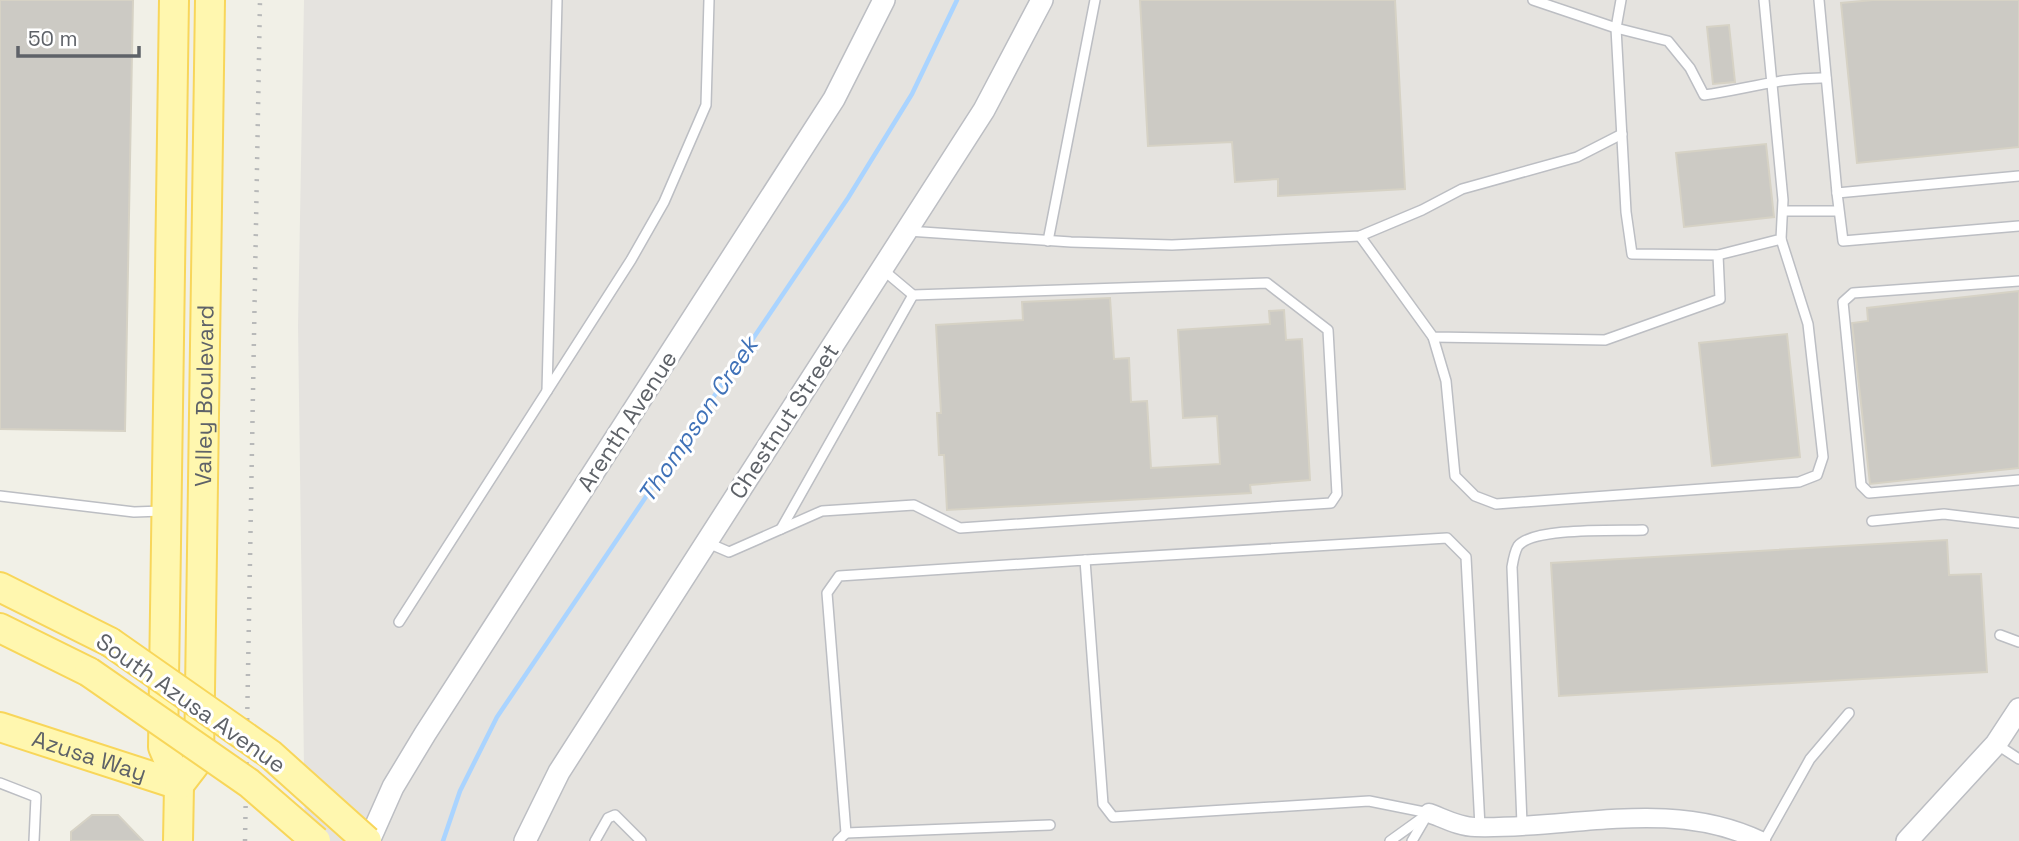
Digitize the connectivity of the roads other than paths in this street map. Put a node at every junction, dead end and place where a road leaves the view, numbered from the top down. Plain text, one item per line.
1 (174, 0) edge
2 (210, 0) edge
3 (557, 0) edge
4 (709, 0) edge
5 (884, 0) edge
6 (1042, 0) edge
7 (1095, 0) edge
8 (1533, 0) edge
9 (1620, 0) edge
10 (1764, 0) edge
11 (1819, 0) edge
12 (1616, 28) junction
13 (1826, 78) junction
14 (1770, 80) junction
15 (1622, 134) junction
16 (2019, 176) edge
17 (1837, 193) junction
18 (1783, 211) junction
19 (1838, 211) junction
20 (2019, 226) edge
21 (907, 230) junction
22 (1360, 236) junction
23 (1781, 239) junction
24 (1048, 241) junction
25 (1718, 255) junction
26 (881, 269) junction
27 (2019, 281) edge
28 (913, 295) junction
29 (1433, 337) junction
30 (547, 392) junction
31 (2019, 480) edge
32 (0, 496) edge
33 (167, 510) junction
34 (203, 511) junction
35 (1872, 521) dead end
36 (2019, 523) edge
37 (781, 529) junction
38 (1643, 530) dead end
39 (706, 542) junction
40 (1086, 560) junction
41 (0, 587) edge
42 (399, 622) dead end
43 (0, 628) edge
44 (2000, 635) dead end
45 (2019, 642) edge
46 (2019, 709) edge
47 (1849, 713) dead end
48 (0, 727) edge
49 (1996, 744) junction
50 (2019, 759) edge
51 (0, 783) edge
52 (179, 785) junction
53 (1429, 813) junction
54 (1522, 824) junction
55 (1049, 825) dead end
56 (1470, 831) edge
57 (846, 833) junction
58 (34, 841) edge
59 (178, 841) edge
60 (316, 841) edge
61 (368, 841) edge
62 (525, 841) edge
63 (595, 841) edge
64 (640, 841) edge
65 (838, 841) edge
66 (1390, 841) edge
67 (1412, 841) edge
68 (1762, 841) edge
69 (1907, 841) edge

1 - 33 main road, Valley Boulevard
2 - 34 main road, Valley Boulevard
3 - 30 lane
4 - 30 lane
5 - 61 street, Arenth Avenue
6 - 21 street, Chestnut Street
7 - 24 lane
8 - 12 lane
9 - 12 lane
10 - 14 lane
11 - 13 lane
12 - 14 lane
12 - 15 lane
13 - 14 lane
13 - 17 lane
14 - 18 lane
15 - 22 lane
15 - 25 lane
16 - 17 lane
17 - 19 lane
18 - 19 lane
18 - 23 lane
19 - 20 lane
21 - 24 lane
21 - 26 street, Chestnut Street
22 - 24 lane
22 - 29 lane
23 - 25 lane
23 - 29 lane
25 - 29 lane
26 - 28 lane
26 - 39 street, Chestnut Street
27 - 31 lane
28 - 37 lane
28 - 37 lane
30 - 42 lane
32 - 33 lane
33 - 34 main road
33 - 52 main road, Valley Boulevard
34 - 52 main road, Valley Boulevard
35 - 36 lane
37 - 39 lane
38 - 54 lane
39 - 62 street, Chestnut Street
40 - 53 lane
40 - 56 lane
40 - 57 lane
41 - 61 main road, South Azusa Avenue, bridge
43 - 60 main road, South Azusa Avenue, bridge
44 - 45 lane
46 - 49 street
47 - 68 lane
48 - 52 main road, Azusa Way
49 - 50 lane
49 - 69 street
51 - 58 lane
52 - 59 main road, Valley Boulevard
53 - 56 street
53 - 66 lane
53 - 67 lane
54 - 56 street
54 - 68 street
55 - 57 lane
57 - 65 lane
63 - 64 lane

